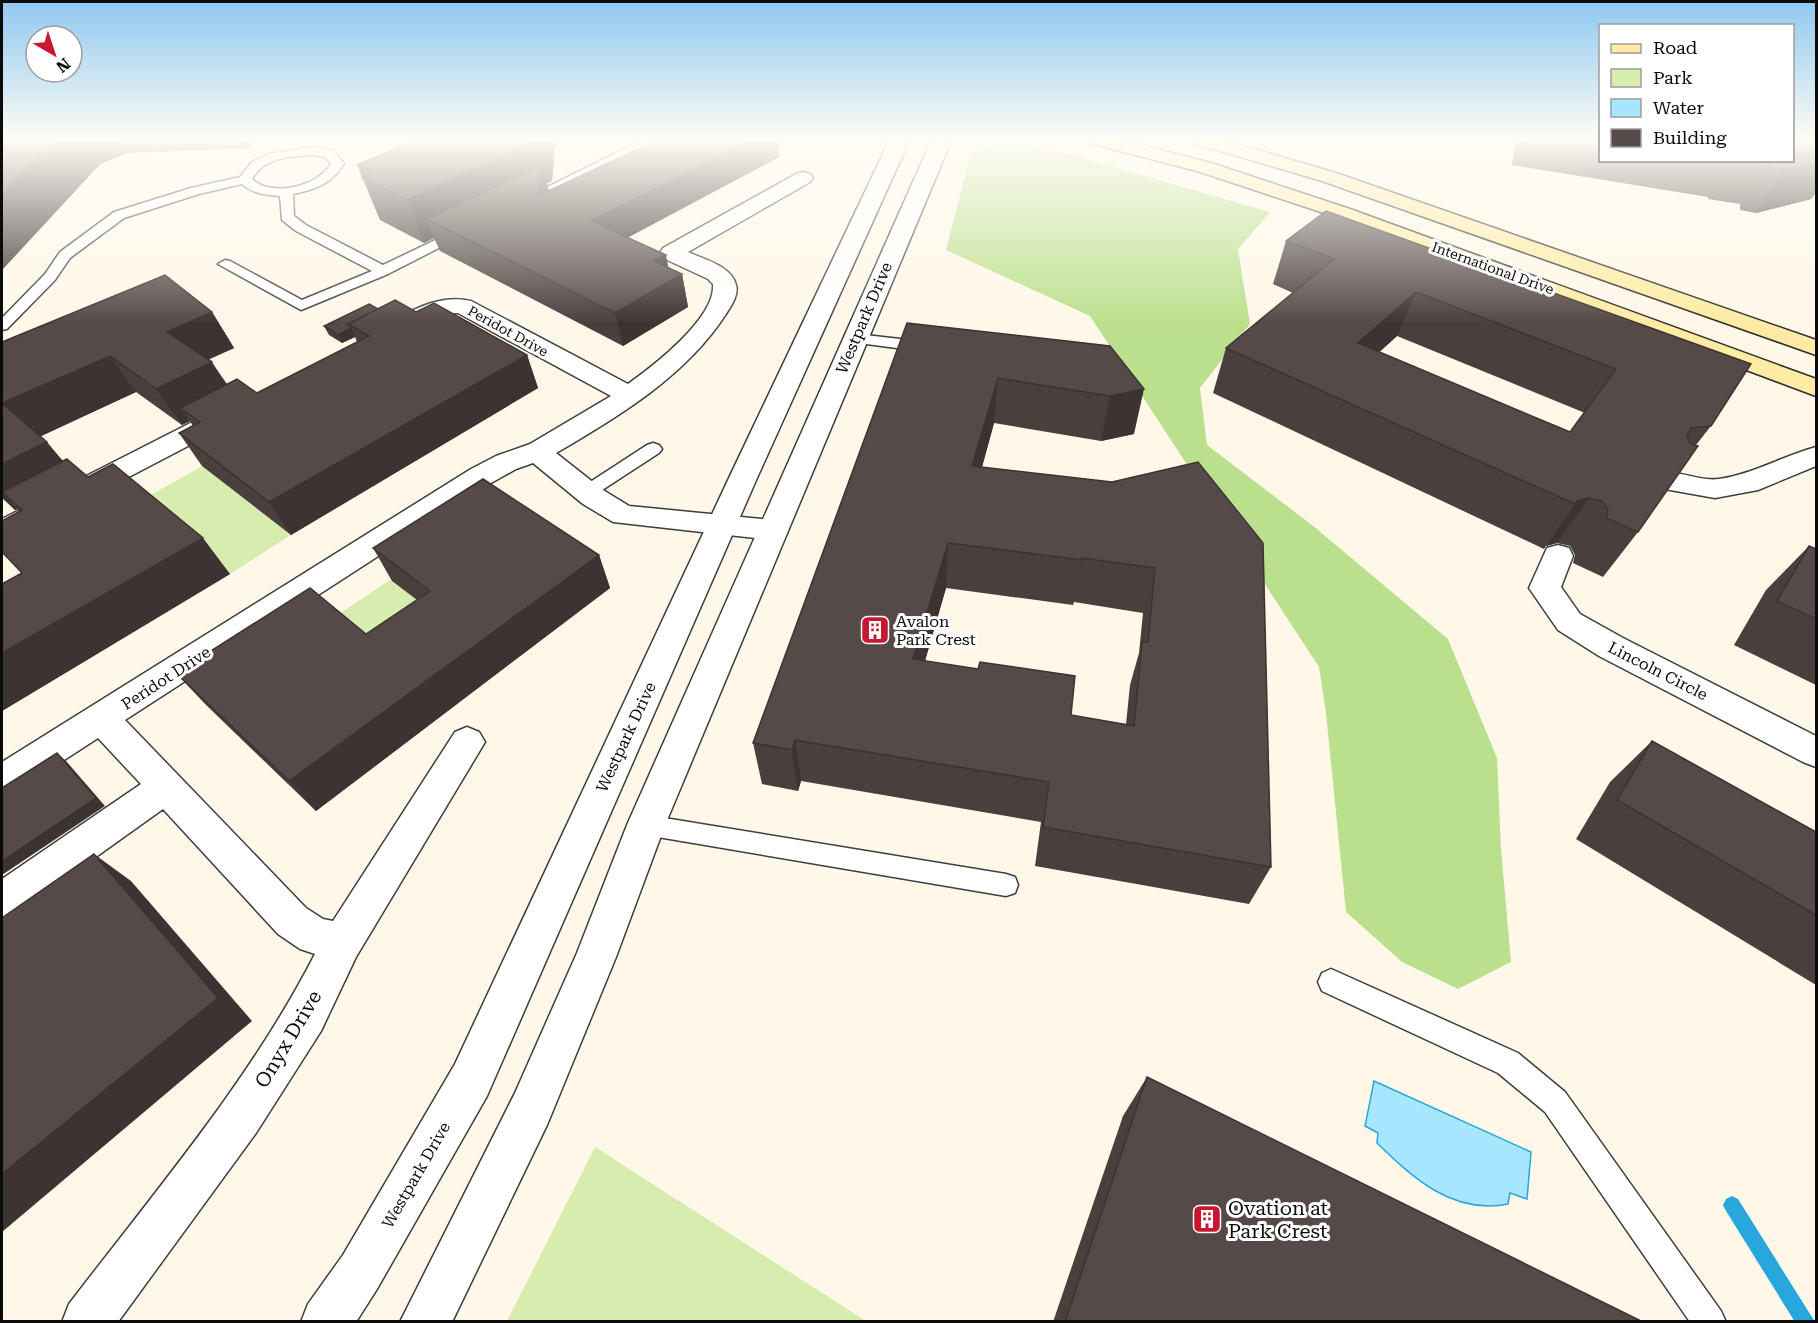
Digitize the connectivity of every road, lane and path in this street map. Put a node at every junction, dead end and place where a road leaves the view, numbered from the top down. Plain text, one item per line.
1 (165, 201) edge
2 (286, 201) edge
3 (526, 201) edge
4 (763, 201) edge
5 (872, 201) edge
6 (914, 201) edge
7 (1308, 201) edge
8 (1398, 201) edge
9 (508, 210) edge
10 (477, 225) edge
11 (225, 264) dead end
12 (383, 271) junction
13 (2, 326) edge
14 (376, 338) edge
15 (856, 339) junction
16 (1816, 348) edge
17 (946, 349) edge
18 (1816, 388) edge
19 (629, 395) junction
20 (241, 408) edge
21 (653, 449) dead end
22 (537, 452) junction
23 (1816, 456) edge
24 (1670, 481) edge
25 (587, 492) junction
26 (722, 526) junction
27 (772, 530) junction
28 (2, 531) edge
29 (1558, 556) dead end
30 (102, 719) junction
31 (467, 742) dead end
32 (1816, 752) edge
33 (2, 781) edge
34 (166, 788) junction
35 (646, 825) junction
36 (1006, 885) dead end
37 (2, 901) edge
38 (342, 943) junction
39 (1331, 981) dead end
40 (87, 1322) edge
41 (326, 1322) edge
42 (424, 1322) edge
43 (1710, 1322) edge

1 - 13 lane
2 - 12 lane
3 - 9 lane
4 - 19 street, Peridot Drive
5 - 26 street, Westpark Drive
6 - 15 street, Westpark Drive
7 - 18 main road, International Drive
8 - 16 main road, International Drive
10 - 12 lane
11 - 12 lane
14 - 19 street, Peridot Drive
15 - 17 lane
15 - 27 street, Westpark Drive
19 - 22 street, Peridot Drive
20 - 28 street
21 - 25 lane
22 - 25 street
22 - 30 street, Peridot Drive
23 - 24 street
25 - 26 street
26 - 27 street
26 - 41 street, Westpark Drive
27 - 35 street, Westpark Drive
29 - 32 street, Lincoln Circle
30 - 33 street, Peridot Drive
30 - 34 street, Peridot Drive
31 - 38 street, Onyx Drive
34 - 37 street
34 - 38 street, Peridot Drive
35 - 36 lane
35 - 42 street, Westpark Drive
38 - 40 street, Onyx Drive
39 - 43 lane

